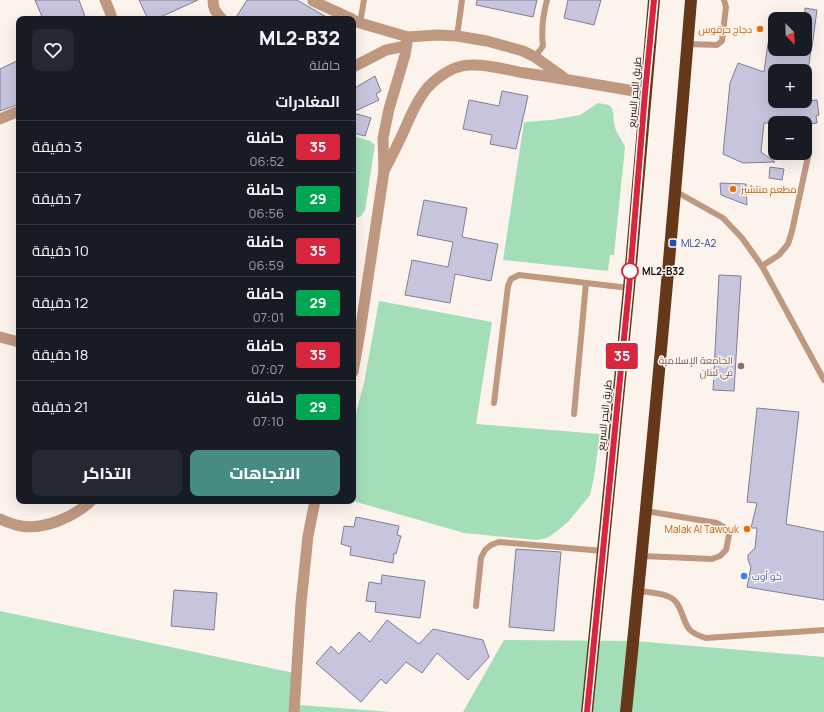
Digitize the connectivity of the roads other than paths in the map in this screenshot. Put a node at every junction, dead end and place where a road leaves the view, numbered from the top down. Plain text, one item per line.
1 (105, 0) edge
2 (214, 0) edge
3 (313, 0) edge
4 (364, 0) edge
5 (462, 0) edge
6 (547, 0) edge
7 (654, 0) edge
8 (691, 0) edge
9 (724, 0) edge
10 (111, 16) edge
11 (219, 16) edge
12 (347, 16) edge
13 (356, 18) edge
14 (356, 20) edge
15 (457, 36) junction
16 (407, 42) junction
17 (688, 44) junction
18 (535, 57) junction
19 (356, 65) edge
20 (567, 79) junction
21 (645, 93) junction
22 (16, 112) edge
23 (0, 120) edge
24 (807, 160) edge
25 (384, 171) junction
26 (675, 191) junction
27 (762, 266) junction
28 (586, 283) junction
29 (629, 288) junction
30 (0, 337) edge
31 (16, 341) edge
32 (356, 356) edge
33 (824, 380) edge
34 (494, 403) dead end
35 (574, 414) dead end
36 (88, 504) edge
37 (314, 504) edge
38 (646, 511) junction
39 (0, 519) edge
40 (603, 551) junction
41 (642, 556) junction
42 (638, 591) junction
43 (476, 606) dead end
44 (824, 630) edge
45 (294, 712) edge
46 (587, 712) edge
47 (626, 712) edge

1 - 10 street
2 - 11 street
3 - 12 street
4 - 13 lane
5 - 15 lane
6 - 18 lane
7 - 21 highway, طريق البحر السريع
8 - 17 highway
9 - 17 lane
14 - 16 street
15 - 16 street
15 - 18 street
16 - 19 street
16 - 25 street
17 - 26 highway
18 - 20 street
20 - 21 street
20 - 25 street
21 - 29 highway, طريق البحر السريع
22 - 23 street
24 - 27 lane
25 - 32 street
26 - 27 lane
26 - 38 highway
27 - 33 lane
28 - 29 lane
28 - 34 lane
28 - 35 lane
29 - 40 highway, طريق البحر السريع
30 - 31 street
36 - 39 street
37 - 45 street
38 - 41 highway
38 - 41 lane
40 - 43 lane
40 - 46 highway, طريق البحر السريع
41 - 42 highway
42 - 44 lane
42 - 47 highway

